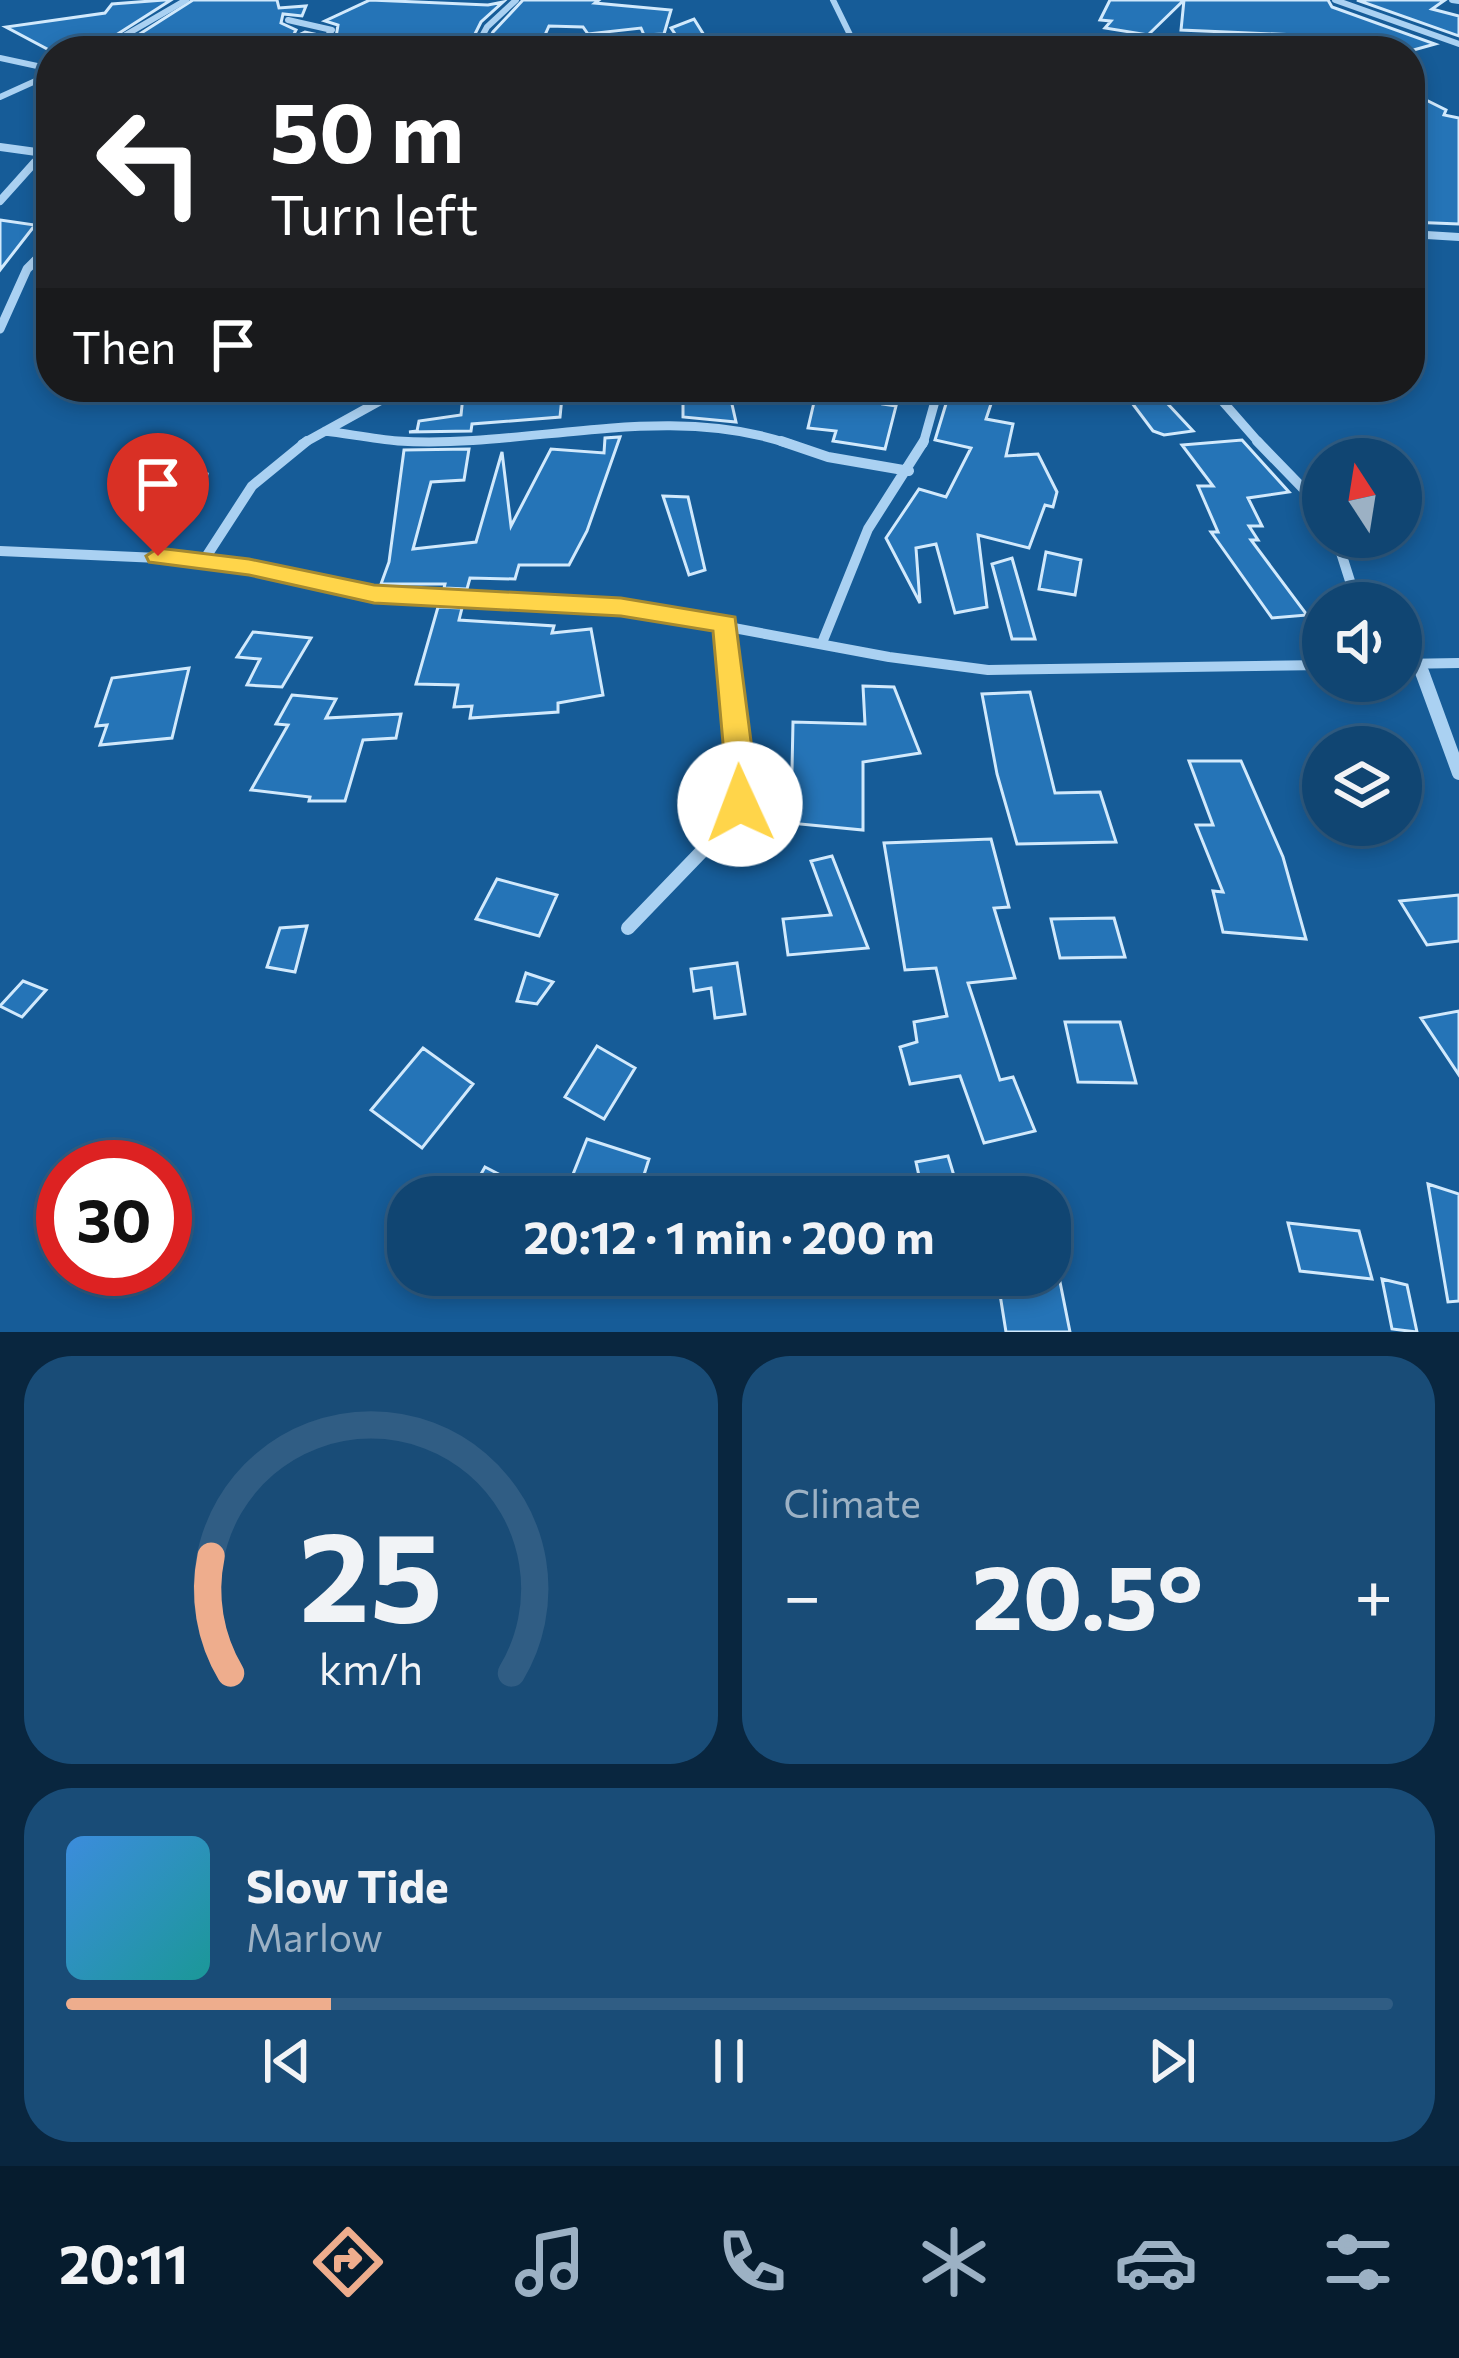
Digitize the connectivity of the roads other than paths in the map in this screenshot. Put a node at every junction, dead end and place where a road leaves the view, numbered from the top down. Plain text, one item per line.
1 (186, 0) edge
2 (516, 0) edge
3 (833, 0) edge
4 (1335, 0) edge
5 (289, 20) dead end
6 (124, 36) edge
7 (326, 36) edge
8 (482, 36) edge
9 (851, 36) edge
10 (1459, 44) edge
11 (0, 58) edge
12 (36, 67) edge
13 (36, 79) edge
14 (0, 97) edge
15 (0, 147) edge
16 (16, 151) junction
17 (36, 153) edge
18 (35, 162) joint
19 (0, 201) edge
20 (1425, 235) edge
21 (1459, 237) edge
22 (36, 260) edge
23 (0, 328) edge
24 (388, 402) edge
25 (935, 402) edge
26 (1221, 402) edge
27 (326, 430) junction
28 (909, 471) junction
29 (1302, 482) edge
30 (0, 551) edge
31 (204, 560) junction
32 (725, 624) junction
33 (822, 643) junction
34 (1459, 663) edge
35 (1422, 664) edge
36 (1302, 665) edge
37 (1422, 672) edge
38 (1459, 773) edge
39 (628, 928) dead end

1 - 6 street
2 - 8 street
3 - 9 street
4 - 10 street
5 - 7 street
11 - 12 street
13 - 14 street
15 - 16 street
16 - 17 street
16 - 18 street
18 - 19 street
20 - 21 street
22 - 23 street
24 - 27 street
25 - 28 street
26 - 29 street
27 - 28 street
27 - 31 street
28 - 33 street
30 - 31 street
31 - 32 street
32 - 33 street
32 - 39 street
33 - 36 street
34 - 35 street
37 - 38 street

